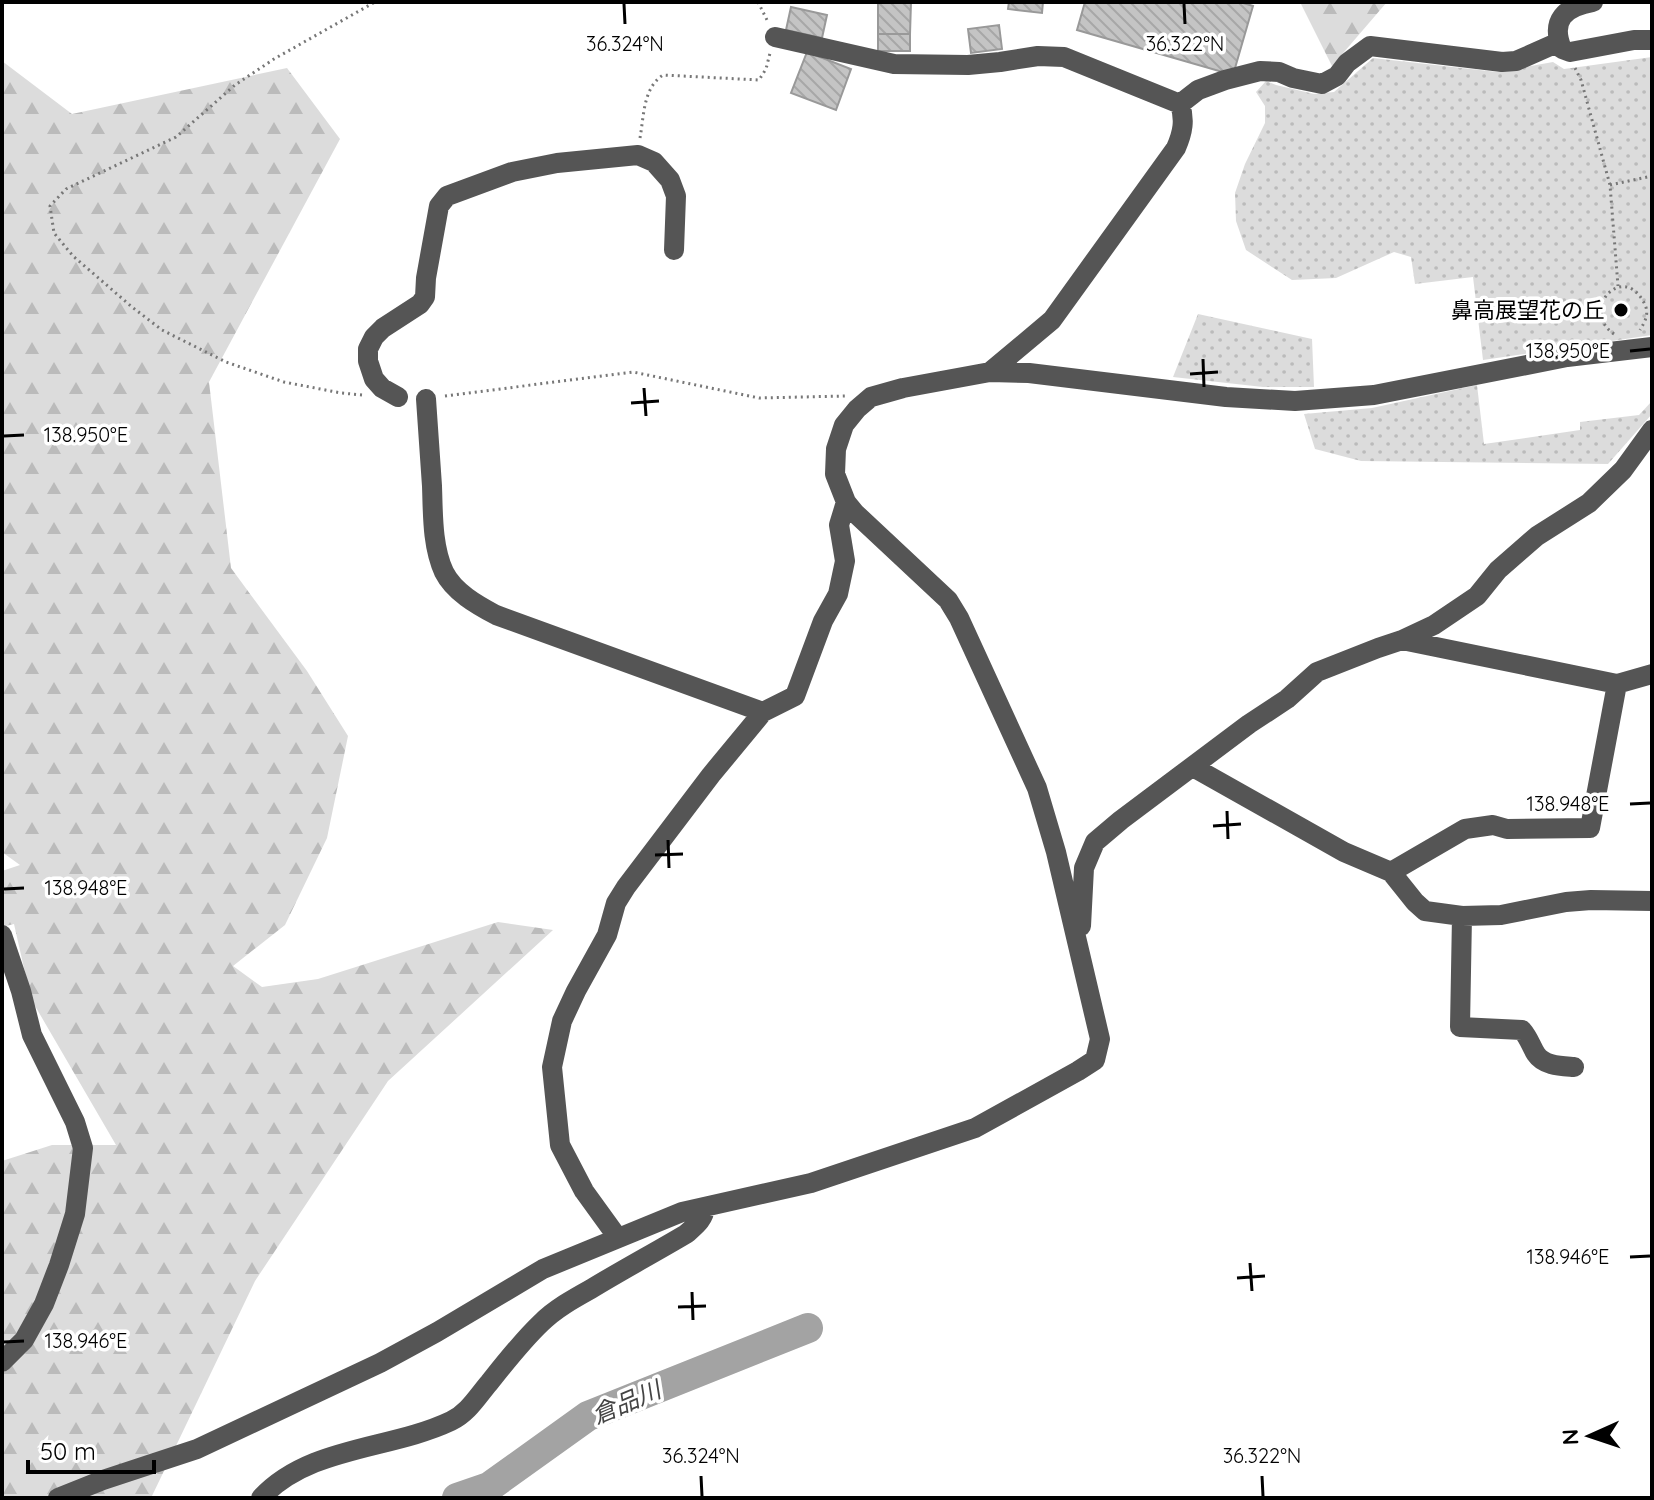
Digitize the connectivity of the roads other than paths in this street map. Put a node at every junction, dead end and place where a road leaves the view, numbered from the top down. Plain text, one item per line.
1 (1593, 2) edge
2 (775, 37) road end
3 (1652, 40) edge
4 (1565, 47) junction
5 (1180, 104) junction
6 (674, 250) dead end
7 (1638, 345) edge
8 (990, 372) junction
9 (398, 397) road end
10 (426, 399) road end
11 (1652, 430) edge
12 (846, 502) junction
13 (1402, 640) junction
14 (1652, 674) edge
15 (1617, 684) junction
16 (763, 712) junction
17 (1193, 767) junction
18 (1391, 872) junction
19 (1652, 901) edge
20 (1462, 916) junction
21 (2, 935) edge
22 (1080, 952) junction
23 (1574, 1067) dead end
24 (705, 1207) junction
25 (618, 1238) junction
26 (2, 1362) edge
27 (58, 1498) edge
28 (261, 1498) edge

1 - 4 street
2 - 5 street
3 - 4 street
4 - 5 street
5 - 8 street
6 - 9 street
7 - 8 street
8 - 12 street
10 - 16 street
11 - 13 street
12 - 16 street
12 - 22 street
13 - 15 street
13 - 17 street
14 - 15 street
15 - 18 street
16 - 25 street
17 - 18 street
17 - 22 street
18 - 20 street
19 - 20 street
20 - 23 street
21 - 26 street
22 - 24 street
24 - 25 street
24 - 28 street
25 - 27 street

